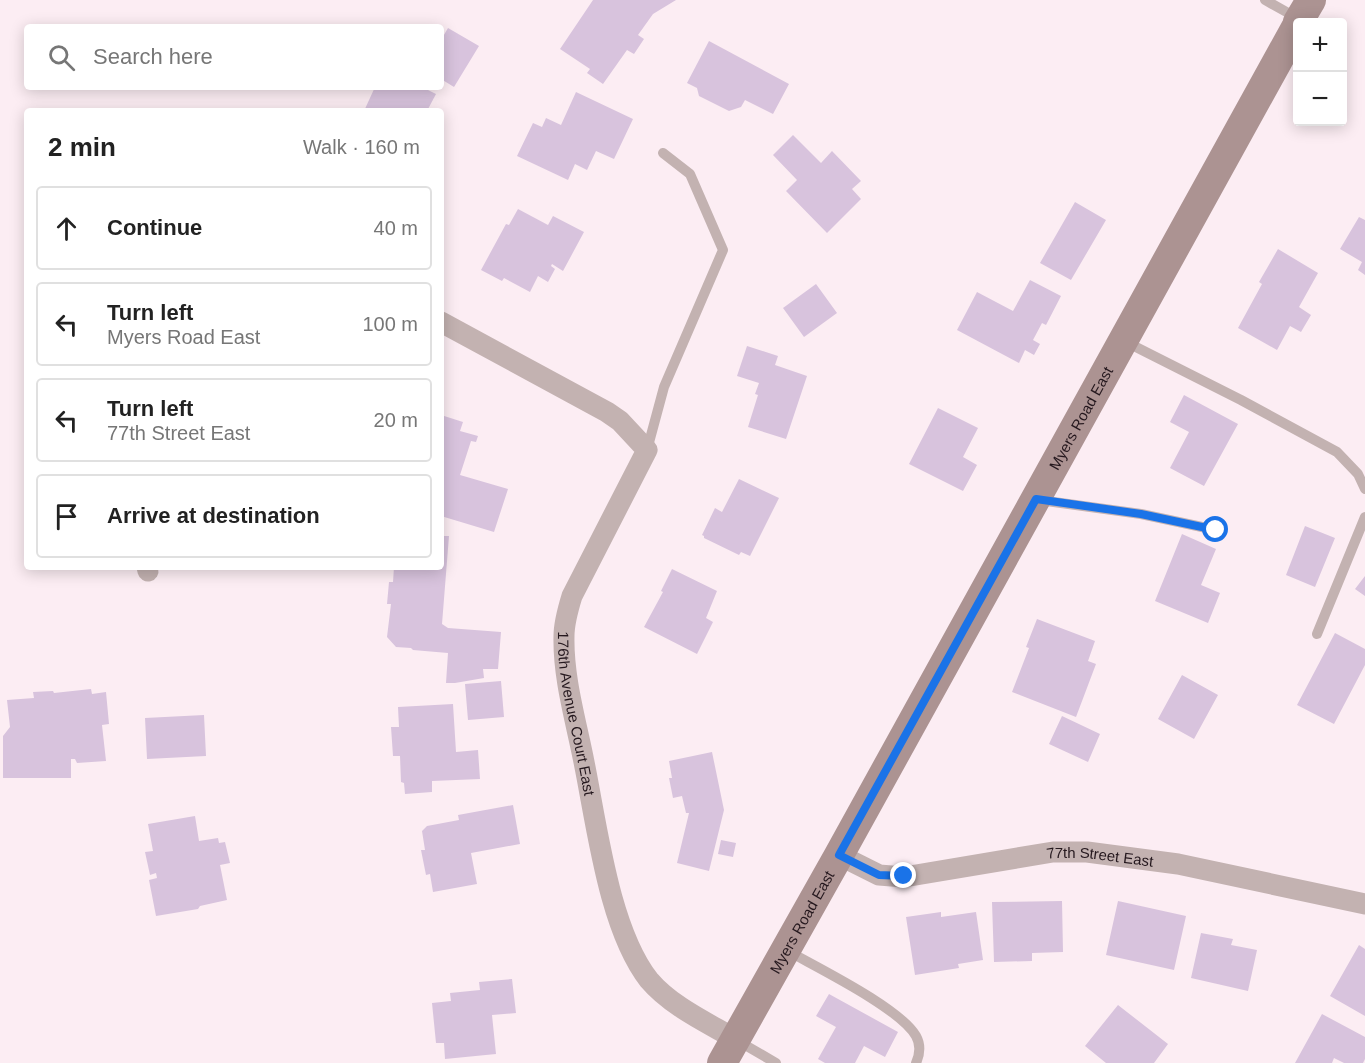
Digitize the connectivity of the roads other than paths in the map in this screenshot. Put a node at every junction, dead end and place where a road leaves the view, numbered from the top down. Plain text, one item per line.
1 (1265, 0) edge
2 (1302, 17) edge
3 (663, 153) dead end
4 (444, 324) edge
5 (1123, 340) junction
6 (647, 450) junction
7 (1365, 489) edge
8 (1036, 499) junction
9 (1365, 517) edge
10 (1216, 530) dead end
11 (1317, 634) dead end
12 (839, 855) junction
13 (1365, 904) edge
14 (786, 950) junction
15 (729, 1051) edge
16 (776, 1063) edge
17 (916, 1063) edge

1 - 2 lane
2 - 5 street, Myers Road East
3 - 6 lane
4 - 6 street
5 - 7 lane
5 - 8 street, Myers Road East
6 - 15 street, 176th Avenue Court East
8 - 10 lane
8 - 12 street, Myers Road East
9 - 11 lane
12 - 13 street, 77th Street East
12 - 14 street, Myers Road East
14 - 15 street, Myers Road East
14 - 17 lane
15 - 16 lane

